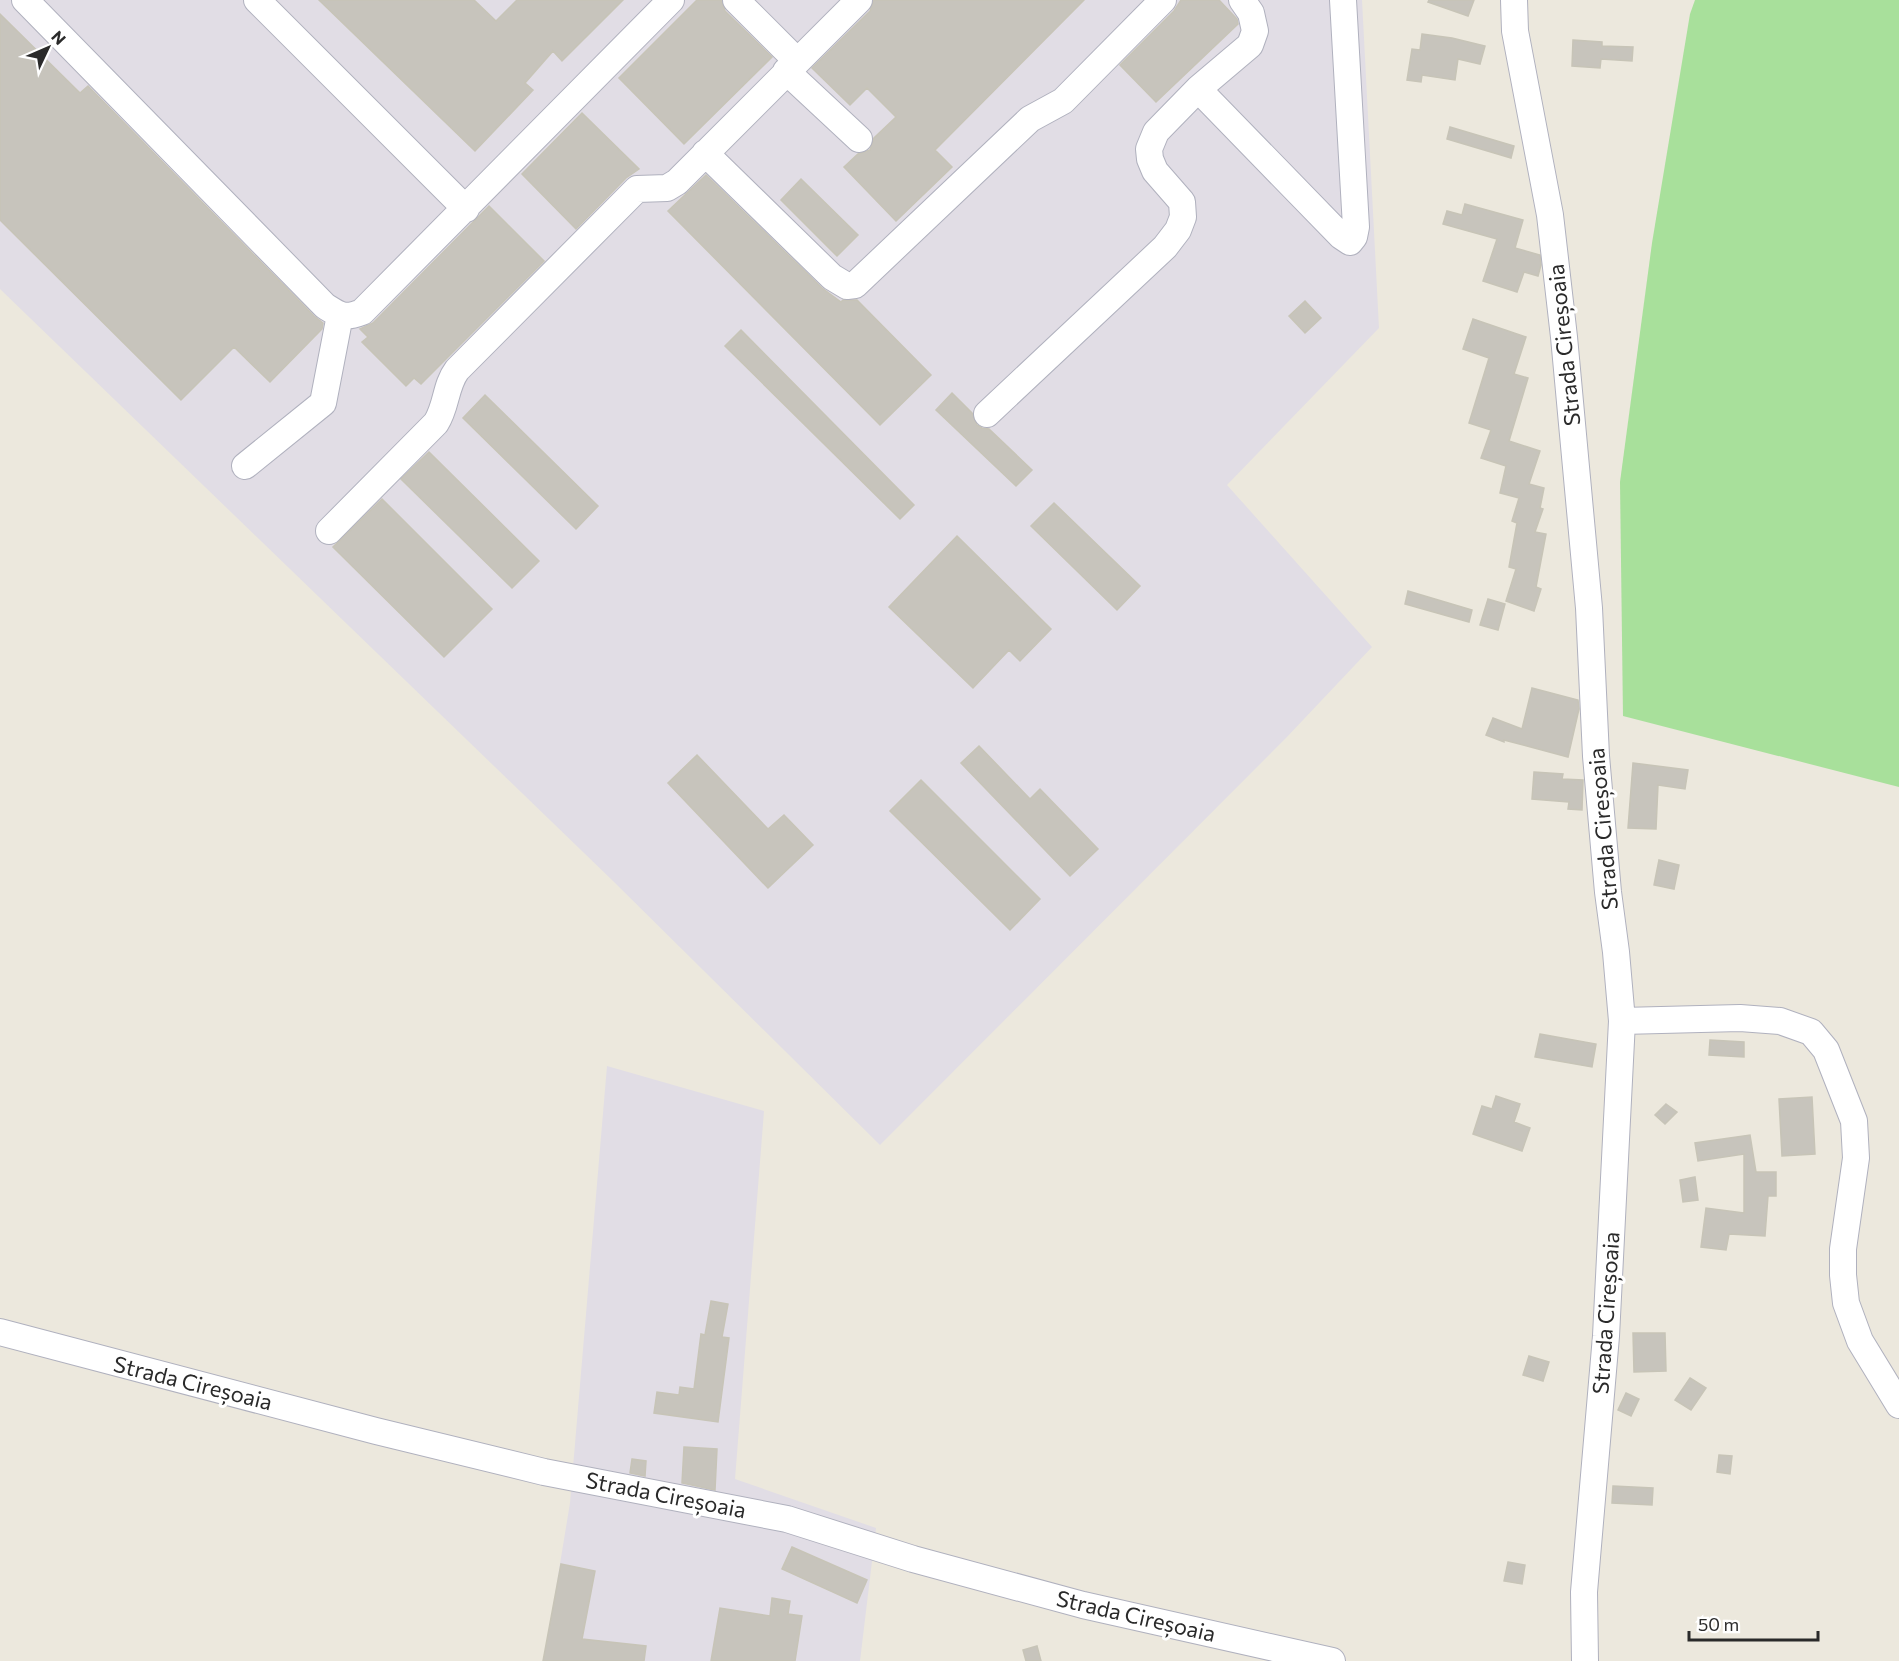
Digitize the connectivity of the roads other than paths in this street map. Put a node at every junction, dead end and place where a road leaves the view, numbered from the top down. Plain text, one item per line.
1 (25, 0) edge
2 (257, 0) edge
3 (671, 0) edge
4 (736, 0) edge
5 (859, 0) edge
6 (1163, 0) edge
7 (1242, 0) edge
8 (1343, 0) edge
9 (1514, 0) edge
10 (792, 66) junction
11 (1198, 89) junction
12 (859, 139) dead end
13 (705, 153) junction
14 (466, 208) junction
15 (340, 315) junction
16 (987, 414) dead end
17 (245, 466) dead end
18 (329, 531) dead end
19 (1622, 1021) junction
20 (0, 1332) edge
21 (1899, 1405) edge
22 (1332, 1661) edge
23 (1585, 1661) edge

1 - 15 street
2 - 14 street
3 - 14 street
4 - 10 street
5 - 10 street
6 - 13 street
7 - 11 street
8 - 11 street
9 - 19 street, Strada Cireșoaia
10 - 12 street
10 - 13 street
11 - 16 street
13 - 18 street
14 - 15 street
15 - 17 street
19 - 21 street
19 - 23 street, Strada Cireșoaia
20 - 22 street, Strada Cireșoaia

